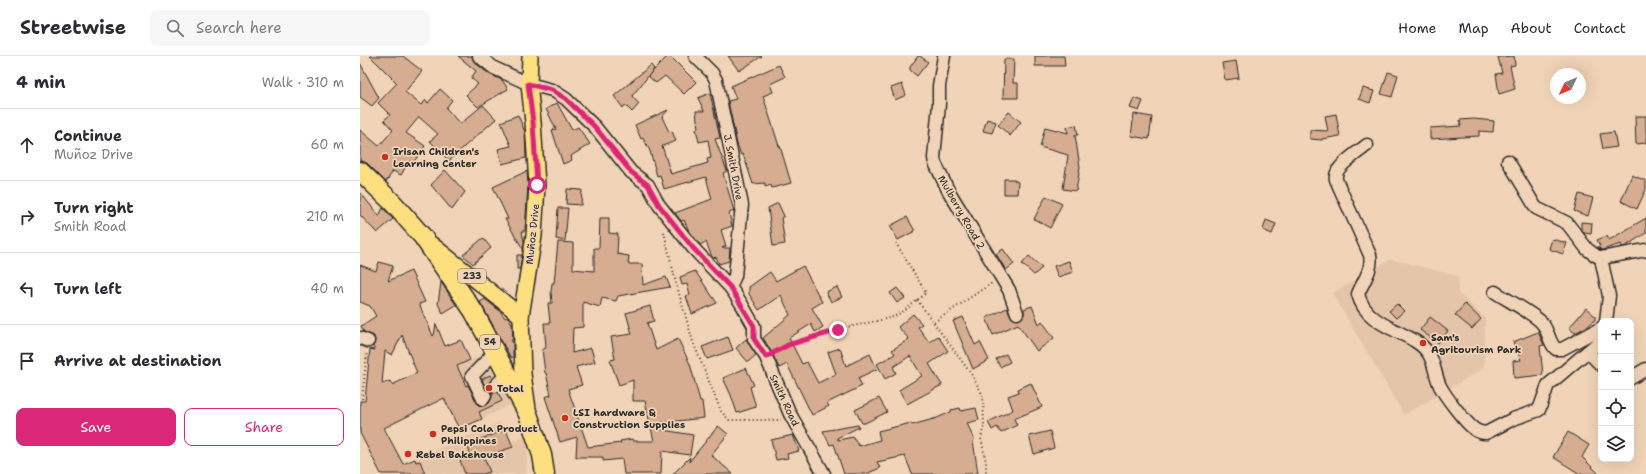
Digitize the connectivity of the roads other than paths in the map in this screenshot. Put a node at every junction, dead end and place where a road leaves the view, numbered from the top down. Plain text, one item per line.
1 (479, 56) edge
2 (530, 56) edge
3 (695, 56) edge
4 (944, 56) edge
5 (528, 84) junction
6 (1367, 145) dead end
7 (1508, 161) dead end
8 (360, 171) edge
9 (422, 236) junction
10 (1646, 250) edge
11 (1601, 258) junction
12 (730, 287) junction
13 (1495, 292) dead end
14 (1017, 313) dead end
15 (521, 316) junction
16 (1606, 318) edge
17 (1598, 330) edge
18 (1598, 342) edge
19 (495, 352) junction
20 (1588, 352) junction
21 (1598, 362) edge
22 (1646, 368) edge
23 (1634, 376) edge
24 (486, 396) dead end
25 (528, 414) junction
26 (545, 474) edge
27 (824, 474) edge

1 - 5 street, Smith Road
2 - 5 main road, Muñoz Drive
3 - 12 street, J. Smith Drive
4 - 14 street, Mulberry Road 2
5 - 12 street, Smith Road
5 - 15 main road, Muñoz Drive
6 - 20 street
7 - 11 street
8 - 9 highway, 54
9 - 15 main road, 233
9 - 19 highway, 54
10 - 11 street
11 - 16 street
12 - 27 street, Smith Road
13 - 17 street
15 - 25 main road, Muñoz Drive
18 - 20 street
19 - 24 street
19 - 25 highway, 54
20 - 21 street
22 - 23 street
25 - 26 highway, 54

